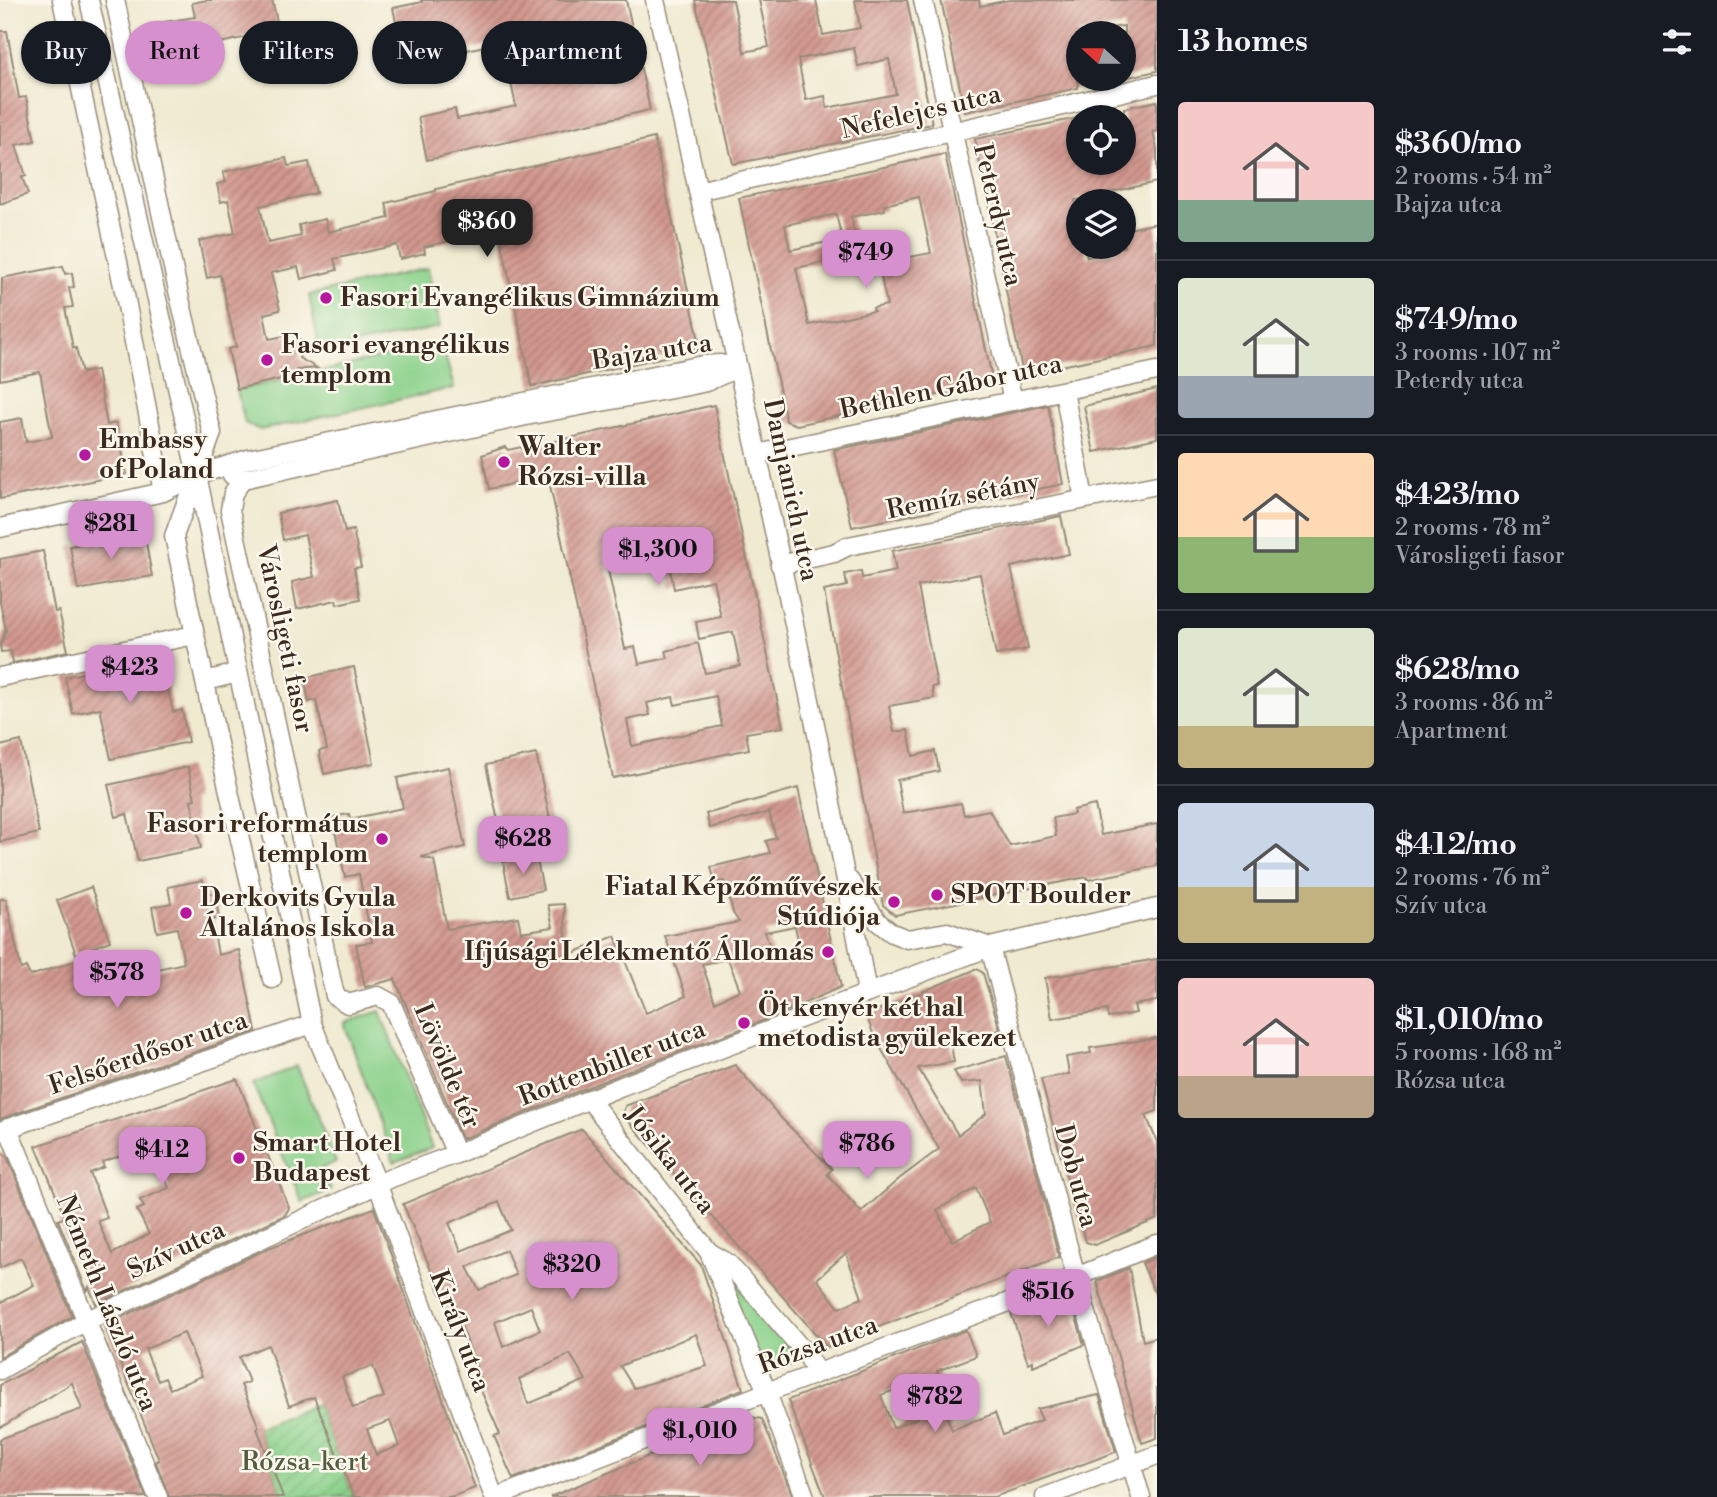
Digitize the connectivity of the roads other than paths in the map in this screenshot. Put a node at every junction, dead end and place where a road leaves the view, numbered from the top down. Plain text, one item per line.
1 (62, 0) edge
2 (89, 0) edge
3 (116, 0) edge
4 (655, 0) edge
5 (923, 0) edge
6 (1157, 84) edge
7 (953, 132) junction
8 (130, 181) junction
9 (102, 187) junction
10 (698, 191) junction
11 (167, 243) junction
12 (145, 247) junction
13 (155, 289) junction
14 (125, 295) junction
15 (737, 369) junction
16 (1157, 371) edge
17 (1064, 391) junction
18 (1013, 401) junction
19 (390, 438) junction
20 (757, 454) junction
21 (215, 470) junction
22 (197, 475) junction
23 (243, 479) junction
24 (1157, 485) edge
25 (163, 492) junction
26 (1078, 500) junction
27 (0, 528) edge
28 (780, 565) junction
29 (194, 635) junction
30 (238, 673) junction
31 (0, 677) edge
32 (205, 681) junction
33 (296, 814) junction
34 (269, 820) junction
35 (845, 875) junction
36 (1157, 908) edge
37 (288, 912) junction
38 (259, 919) junction
39 (990, 947) junction
40 (272, 979) dead end
41 (867, 993) junction
42 (348, 1004) joint
43 (312, 1024) junction
44 (590, 1099) junction
45 (4, 1130) edge
46 (456, 1154) junction
47 (377, 1183) junction
48 (1157, 1244) edge
49 (709, 1252) junction
50 (1076, 1277) junction
51 (86, 1321) junction
52 (0, 1370) edge
53 (817, 1373) junction
54 (767, 1392) junction
55 (1157, 1455) edge
56 (1131, 1464) junction
57 (158, 1497) edge
58 (496, 1497) edge
59 (805, 1497) edge
60 (1045, 1497) edge
61 (1141, 1497) edge

1 - 9 street
2 - 8 street, Városligeti fasor
3 - 11 street
4 - 10 street, Damjanich utca
5 - 7 street, Peterdy utca
6 - 7 street, Nefelejcs utca
7 - 10 street, Nefelejcs utca
7 - 18 street, Peterdy utca
8 - 9 street
8 - 12 street, Városligeti fasor
9 - 14 street
10 - 15 street, Damjanich utca
11 - 12 street
11 - 22 street
12 - 13 street, Városligeti fasor
13 - 14 street
13 - 22 street, Városligeti fasor
14 - 25 street
15 - 19 street, Bajza utca
15 - 20 street, Damjanich utca
16 - 17 street, Bethlen Gábor utca
17 - 18 street, Bethlen Gábor utca
17 - 26 street
18 - 20 street, Bethlen Gábor utca
19 - 21 street, Bajza utca
19 - 23 street, Bajza utca
20 - 28 street, Damjanich utca
21 - 22 street, Bajza utca
21 - 23 street
22 - 25 street, Bajza utca
22 - 29 street
22 - 30 street, Városligeti fasor
23 - 33 street, Városligeti fasor
24 - 26 street, Remíz sétány
25 - 27 street, Bajza utca
26 - 28 street, Remíz sétány
28 - 35 street, Damjanich utca
29 - 31 street
29 - 32 street
30 - 32 street, Városligeti fasor
30 - 34 street, Városligeti fasor
32 - 38 street
33 - 34 street
33 - 42 street, Városligeti fasor
34 - 37 street, Városligeti fasor
35 - 39 street
35 - 41 street, Damjanich utca
36 - 39 street
37 - 38 street
37 - 43 street, Városligeti fasor
38 - 40 street
39 - 41 street, Rottenbiller utca
39 - 50 street, Dob utca
41 - 44 street, Rottenbiller utca
42 - 46 street, Lövölde tér
43 - 45 street, Felsőerdősor utca
43 - 47 street
44 - 46 street, Rottenbiller utca
44 - 49 street, Jósika utca
45 - 51 street, Németh László utca
46 - 47 street, Rottenbiller utca
47 - 51 street, Szív utca
47 - 58 street, Király utca
48 - 50 street, Rózsa utca
49 - 53 street, Jósika utca
49 - 54 street, Jósika utca
50 - 53 street, Rózsa utca
50 - 56 street, Dob utca
51 - 52 street, Szív utca
51 - 57 street, Németh László utca
53 - 54 street, Rózsa utca
54 - 58 street, Rózsa utca
54 - 59 street, Jósika utca
55 - 56 street
56 - 60 street
56 - 61 street, Dob utca

